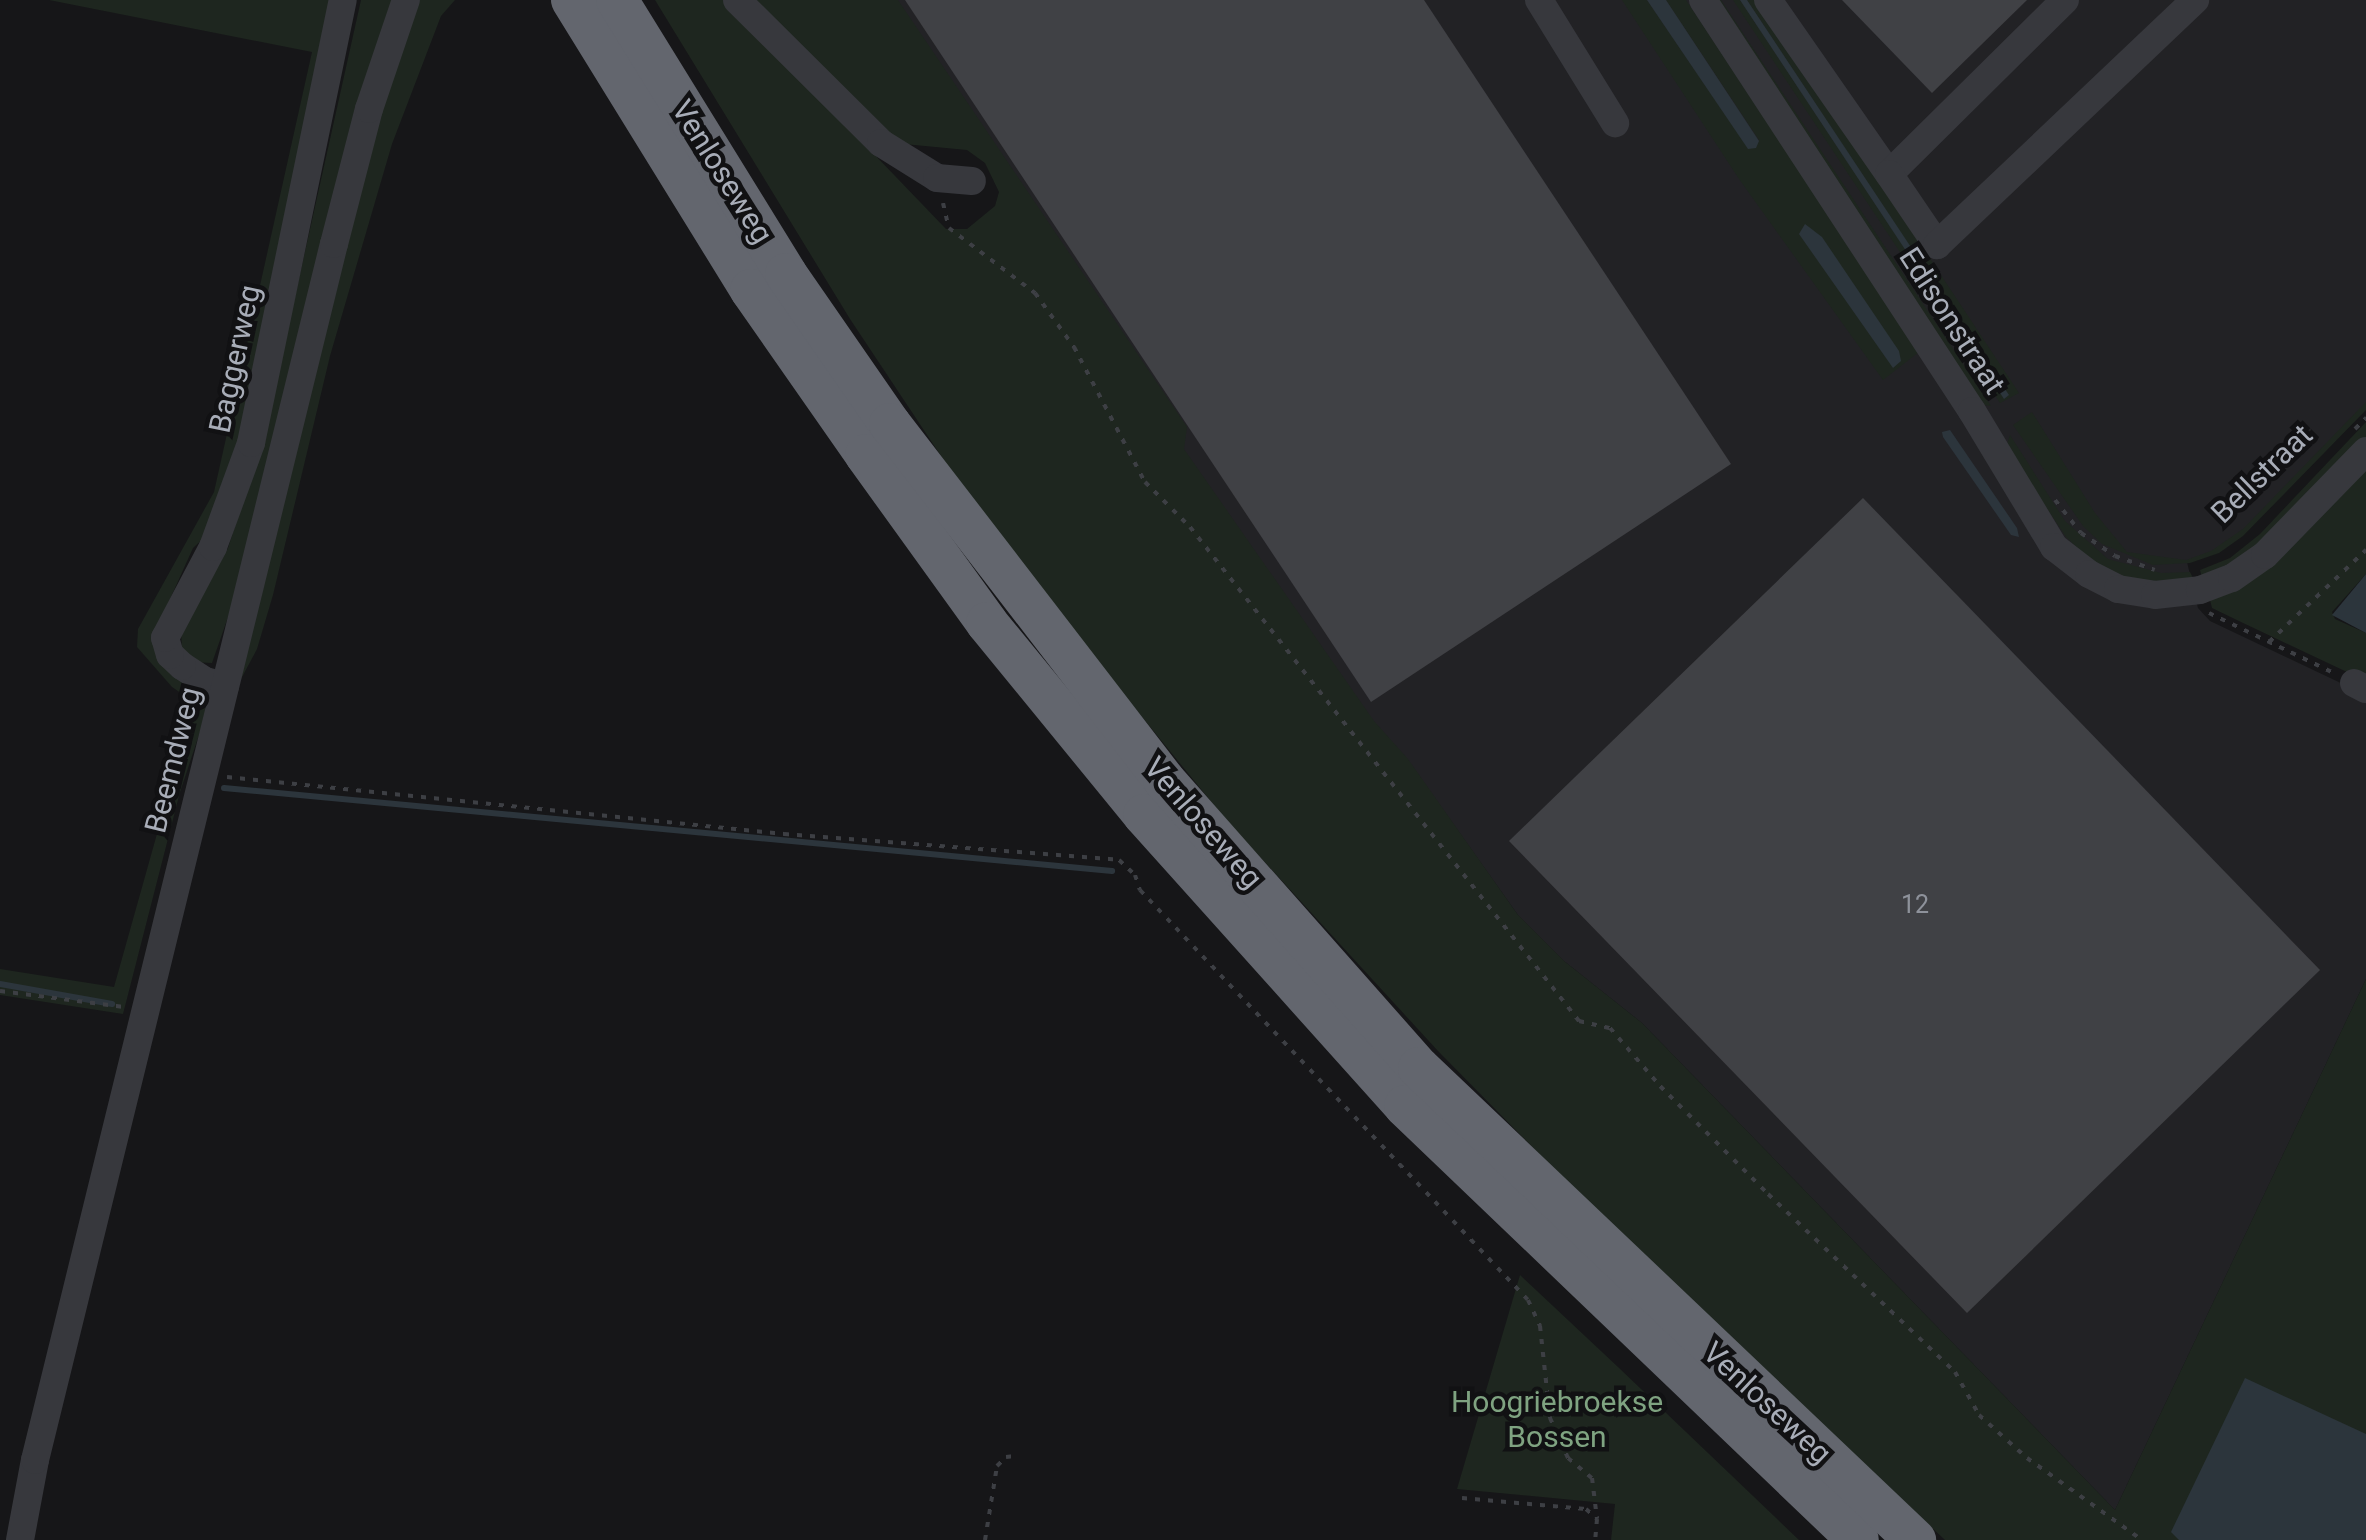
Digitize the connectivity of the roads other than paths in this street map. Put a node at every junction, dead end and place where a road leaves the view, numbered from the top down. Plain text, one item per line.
1 (343, 0) edge
2 (406, 0) edge
3 (572, 0) edge
4 (617, 0) edge
5 (738, 0) edge
6 (1539, 0) edge
7 (1702, 0) edge
8 (1768, 0) edge
9 (2065, 0) edge
10 (2195, 0) edge
11 (1615, 123) dead end
12 (1889, 174) junction
13 (972, 181) dead end
14 (2359, 441) edge
15 (2200, 590) joint
16 (225, 686) junction
17 (20, 1540) edge
18 (1858, 1540) edge
19 (1915, 1540) edge

1 - 16 street, Baggerweg
2 - 16 street, Beemdweg
3 - 18 highway, Venloseweg
4 - 19 highway, Venloseweg
5 - 13 street
6 - 11 street
7 - 15 street, Edisonstraat
8 - 12 street
9 - 12 street
10 - 12 street
14 - 15 street, Bellstraat
16 - 17 street, Beemdweg

